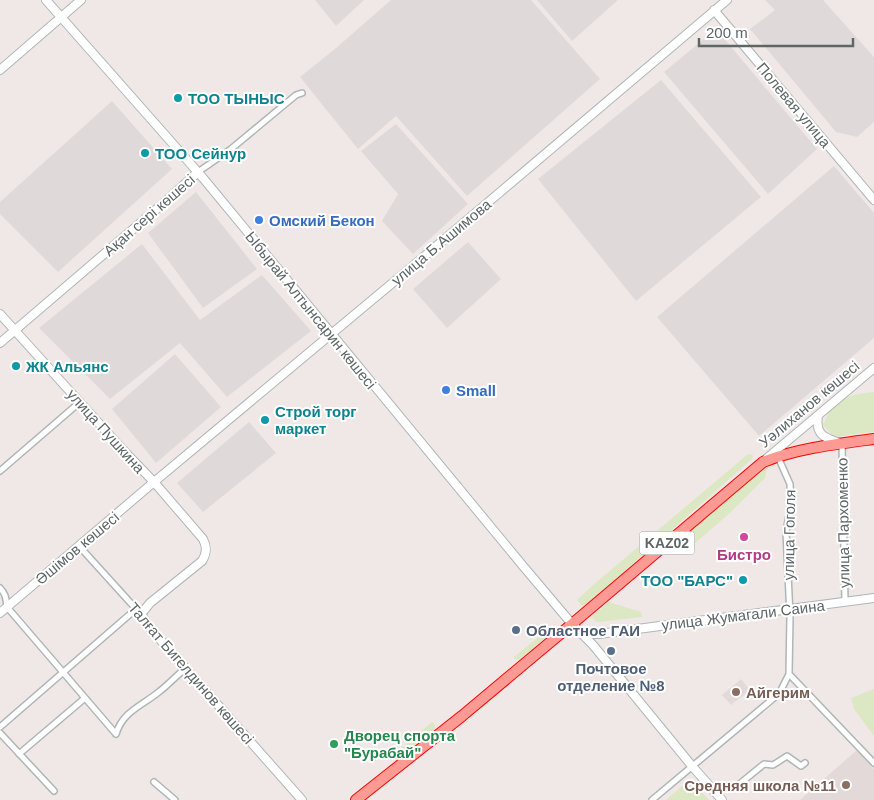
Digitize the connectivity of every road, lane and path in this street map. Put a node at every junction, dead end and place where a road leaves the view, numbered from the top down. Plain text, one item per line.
1 (46, 0) edge
2 (81, 0) edge
3 (727, 0) edge
4 (714, 10) junction
5 (61, 17) junction
6 (0, 70) edge
7 (302, 93) dead end
8 (198, 172) junction
9 (874, 200) edge
10 (0, 314) edge
11 (15, 330) junction
12 (331, 334) junction
13 (0, 343) edge
14 (874, 368) edge
15 (80, 402) junction
16 (818, 416) junction
17 (874, 440) edge
18 (842, 444) junction
19 (778, 456) junction
20 (0, 462) edge
21 (763, 462) junction
22 (2, 469) edge
23 (154, 482) junction
24 (79, 546) junction
25 (0, 588) edge
26 (874, 598) edge
27 (845, 602) junction
28 (7, 607) junction
29 (789, 609) junction
30 (138, 612) junction
31 (0, 613) edge
32 (572, 624) junction
33 (582, 634) junction
34 (186, 668) junction
35 (64, 673) junction
36 (789, 674) junction
37 (85, 698) junction
38 (0, 727) edge
39 (0, 733) edge
40 (19, 754) junction
41 (805, 763) dead end
42 (874, 763) edge
43 (692, 766) junction
44 (154, 782) dead end
45 (737, 786) dead end
46 (54, 791) dead end
47 (175, 800) edge
48 (302, 800) edge
49 (356, 800) edge
50 (652, 800) edge
51 (722, 800) edge

1 - 5 street, Ыбырай Алтынсарин көшесі
2 - 5 street
3 - 4 street, улица Б.Ашимова
4 - 9 street, Полевая улица
4 - 12 street, улица Б.Ашимова
5 - 6 street
5 - 8 street, Ыбырай Алтынсарин көшесі
7 - 8 street, Ақан сері көшесі
8 - 11 street, Ақан сері көшесі
8 - 12 street, Ыбырай Алтынсарин көшесі
10 - 11 street, улица Пушкина
11 - 13 street, Ақан сері көшесі
11 - 15 street, улица Пушкина
12 - 23 street, улица Б.Ашимова
12 - 32 street, Ыбырай Алтынсарин көшесі
14 - 16 street, Уәлиханов көшесі
15 - 22 street
15 - 23 street, улица Пушкина
16 - 18 street
16 - 21 street, Уәлиханов көшесі
17 - 18 highway, Уәлиханов көшесі / KАZ02
18 - 19 highway, Уәлиханов көшесі / KАZ02
18 - 27 street, улица Пархоменко
19 - 21 highway, Уәлиханов көшесі / KАZ02
19 - 29 street, улица Гоголя
20 - 22 street
21 - 32 highway, Уәлиханов көшесі / KАZ02
23 - 24 street, Әшімов көшесі
23 - 30 street, улица Пушкина
24 - 28 street, Әшімов көшесі
24 - 30 street, Талғат Бигелдинов көшесі
25 - 28 street
26 - 27 street, улица Жумагали Саина
27 - 29 street, улица Жумагали Саина
28 - 31 street, Әшімов көшесі
28 - 35 street
29 - 33 street, улица Жумагали Саина
29 - 36 street, улица Гоголя
30 - 34 street, Талғат Бигелдинов көшесі
30 - 35 street
32 - 33 street, Ыбырай Алтынсарин көшесі
32 - 49 highway, Уәлиханов көшесі / KАZ02
33 - 43 street, Ыбырай Алтынсарин көшесі
34 - 37 street
34 - 48 street, Талғат Бигелдинов көшесі
35 - 37 street
35 - 38 street
36 - 42 street
36 - 43 street
37 - 40 street
39 - 40 street
40 - 46 street
41 - 45 street
43 - 50 street
43 - 51 street, Ыбырай Алтынсарин көшесі
44 - 47 street

